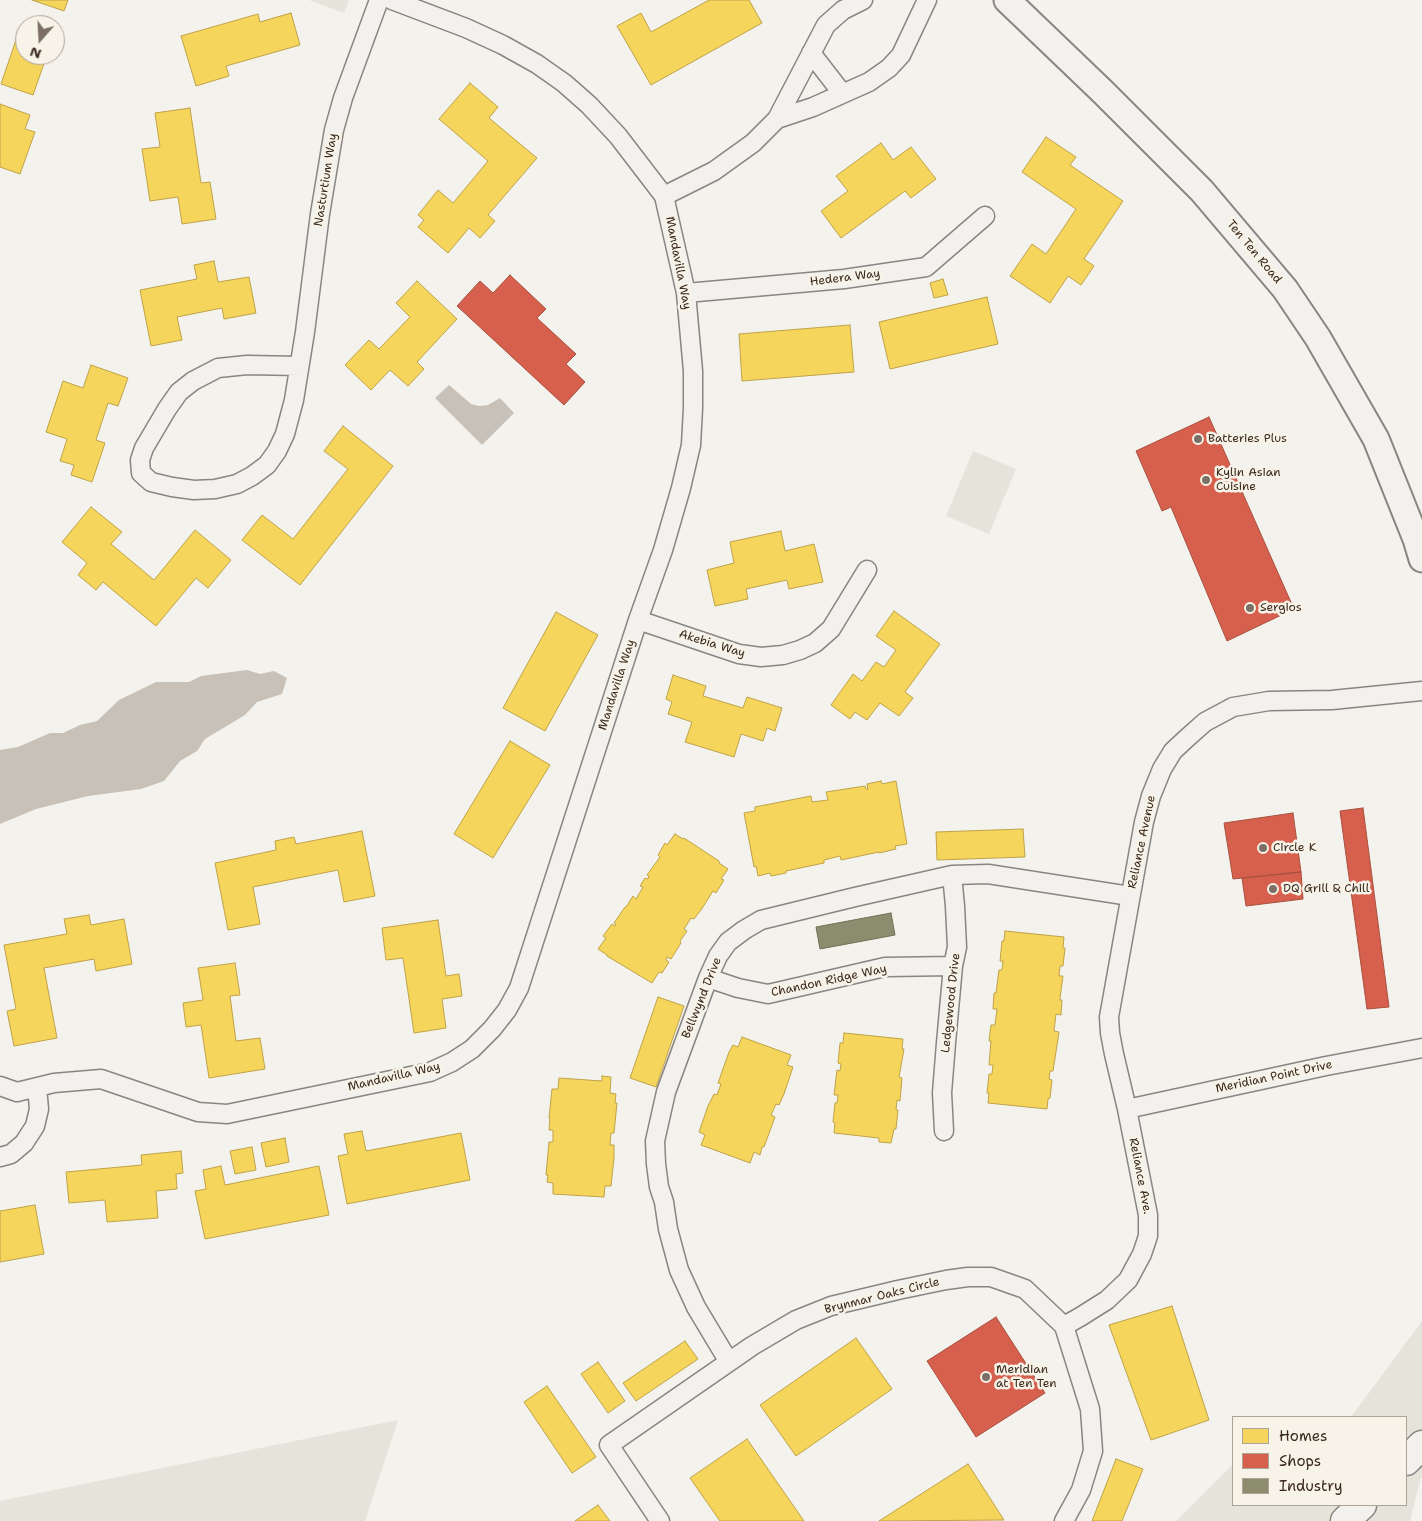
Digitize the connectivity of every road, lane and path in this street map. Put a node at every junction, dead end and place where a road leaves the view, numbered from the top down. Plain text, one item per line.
1 (379, 0) edge
2 (392, 0) edge
3 (863, 0) edge
4 (928, 0) edge
5 (1007, 0) edge
6 (811, 53) junction
7 (842, 93) junction
8 (777, 119) junction
9 (664, 196) junction
10 (985, 216) dead end
11 (686, 293) junction
12 (300, 366) junction
13 (1422, 559) edge
14 (867, 570) dead end
15 (638, 620) junction
16 (1422, 691) edge
17 (952, 875) junction
18 (1130, 896) junction
19 (953, 966) junction
20 (708, 978) junction
21 (1422, 1048) edge
22 (0, 1086) edge
23 (37, 1087) junction
24 (1127, 1109) junction
25 (944, 1130) dead end
26 (0, 1157) edge
27 (1064, 1326) junction
28 (729, 1362) junction
29 (1422, 1445) edge
30 (1407, 1460) edge
31 (1361, 1506) edge
32 (660, 1521) edge
33 (1064, 1521) edge
34 (1345, 1521) edge

1 - 12 street, Nasturtium Way
2 - 9 street, Mandavilla Way
3 - 6 street
4 - 7 street
5 - 13 main road, Ten Ten Road
6 - 7 street
6 - 8 street
7 - 8 street
8 - 9 street
9 - 11 street, Mandavilla Way
10 - 11 street, Hedera Way
11 - 15 street, Mandavilla Way
12 - 12 street, Nasturtium Way
14 - 15 street, Akebia Way
15 - 23 street, Mandavilla Way
16 - 18 street, Reliance Avenue
17 - 18 street, Bellwynd Drive
17 - 19 street, Ledgewood Drive
17 - 20 street, Bellwynd Drive
18 - 24 street, Reliance Avenue
19 - 20 street, Chandon Ridge Way
19 - 25 street, Ledgewood Drive
20 - 28 street, Bellwynd Drive
21 - 24 street, Meridian Point Drive
22 - 23 street, Mandavilla Way
23 - 26 street
24 - 27 street, Reliance Ave.
27 - 28 street, Brynmar Oaks Circle
27 - 33 street, Brynmar Oaks Circle
28 - 32 street, Brynmar Oaks Circle
29 - 30 highway
31 - 34 highway

